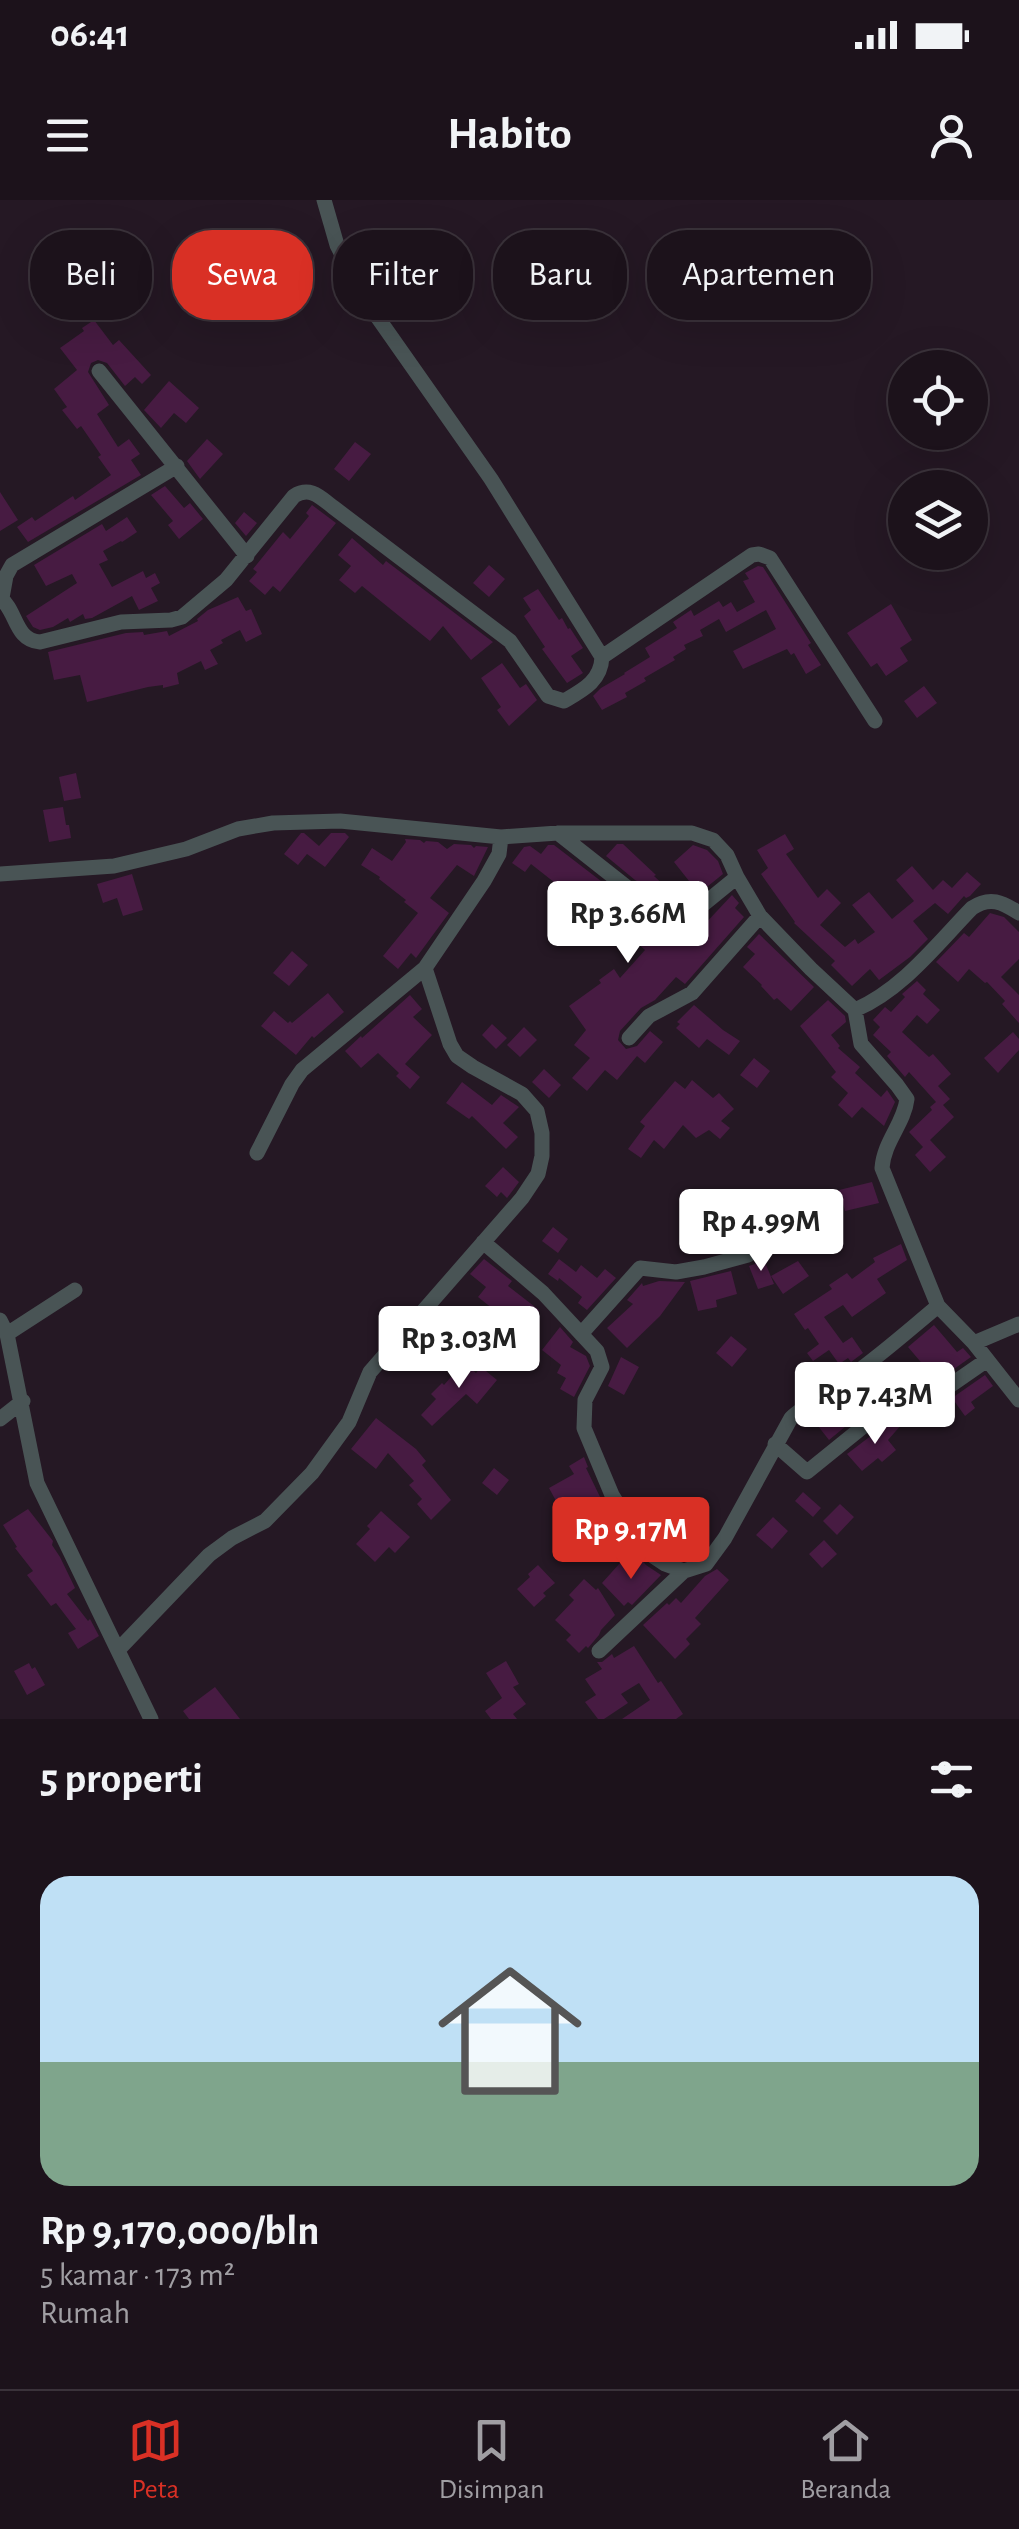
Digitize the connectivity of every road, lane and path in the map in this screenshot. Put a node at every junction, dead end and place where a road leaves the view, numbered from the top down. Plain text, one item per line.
1 (324, 200) edge
2 (99, 371) dead end
3 (177, 466) junction
4 (247, 556) junction
5 (4, 564) edge
6 (1, 598) edge
7 (602, 657) junction
8 (875, 722) dead end
9 (558, 833) junction
10 (501, 837) junction
11 (0, 874) edge
12 (737, 877) junction
13 (1019, 913) edge
14 (760, 916) junction
15 (424, 968) junction
16 (855, 1010) junction
17 (629, 1038) dead end
18 (257, 1153) dead end
19 (483, 1242) junction
20 (748, 1254) dead end
21 (75, 1290) dead end
22 (938, 1306) junction
23 (1019, 1324) edge
24 (4, 1327) edge
25 (580, 1334) junction
26 (974, 1343) junction
27 (987, 1360) junction
28 (1019, 1400) edge
29 (22, 1401) junction
30 (0, 1419) edge
31 (775, 1444) junction
32 (684, 1572) junction
33 (120, 1649) junction
34 (599, 1650) dead end
35 (151, 1719) edge

1 - 7 street
2 - 3 street
3 - 4 street
3 - 5 street
4 - 6 street
4 - 7 street
5 - 6 street
7 - 8 street
9 - 10 street
9 - 12 street
9 - 12 street
10 - 11 street
10 - 15 street
12 - 14 street
13 - 16 street
14 - 16 street
14 - 17 street
15 - 18 street
15 - 19 street
16 - 22 street
19 - 25 street
19 - 33 street
20 - 25 street
21 - 24 street
22 - 26 street
22 - 31 street
23 - 26 street
24 - 29 street
25 - 32 street
26 - 27 street
27 - 28 street
27 - 31 street
29 - 30 street
29 - 33 street
31 - 32 street
32 - 34 street
33 - 35 street

